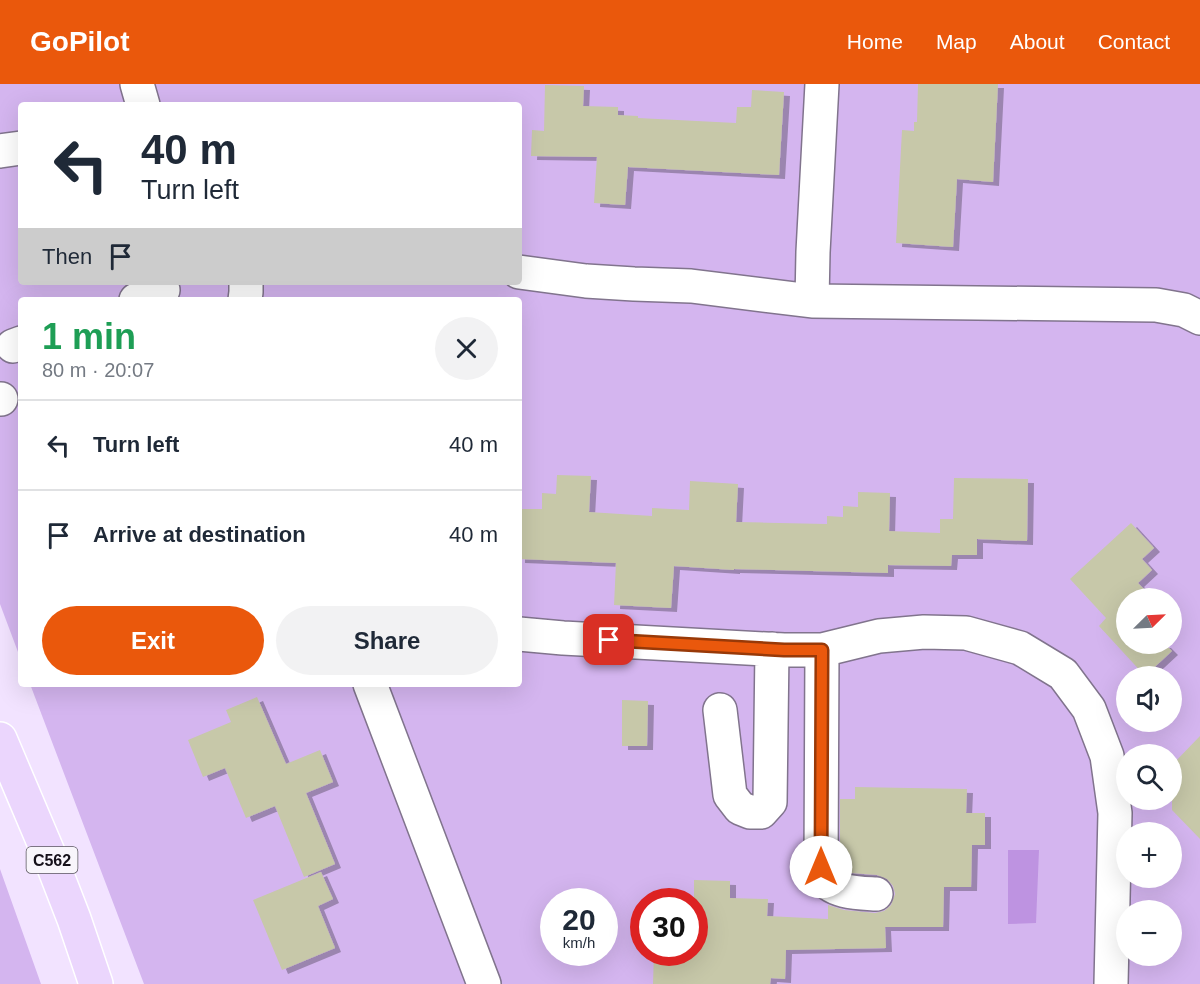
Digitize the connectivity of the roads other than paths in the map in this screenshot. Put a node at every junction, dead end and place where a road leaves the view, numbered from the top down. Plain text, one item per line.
1 (137, 84) edge
2 (822, 84) edge
3 (142, 102) edge
4 (18, 148) edge
5 (0, 151) edge
6 (522, 272) edge
7 (812, 301) junction
8 (1200, 318) edge
9 (522, 634) edge
10 (772, 649) junction
11 (822, 650) junction
12 (371, 687) edge
13 (720, 710) dead end
14 (0, 739) edge
15 (876, 894) dead end
16 (96, 984) edge
17 (484, 984) edge
18 (1111, 984) edge

1 - 3 street
2 - 7 street
4 - 5 street
6 - 7 street
7 - 8 street
9 - 10 street
10 - 11 street
10 - 13 street
11 - 15 street
11 - 18 street
12 - 17 street
14 - 16 main road, C562

